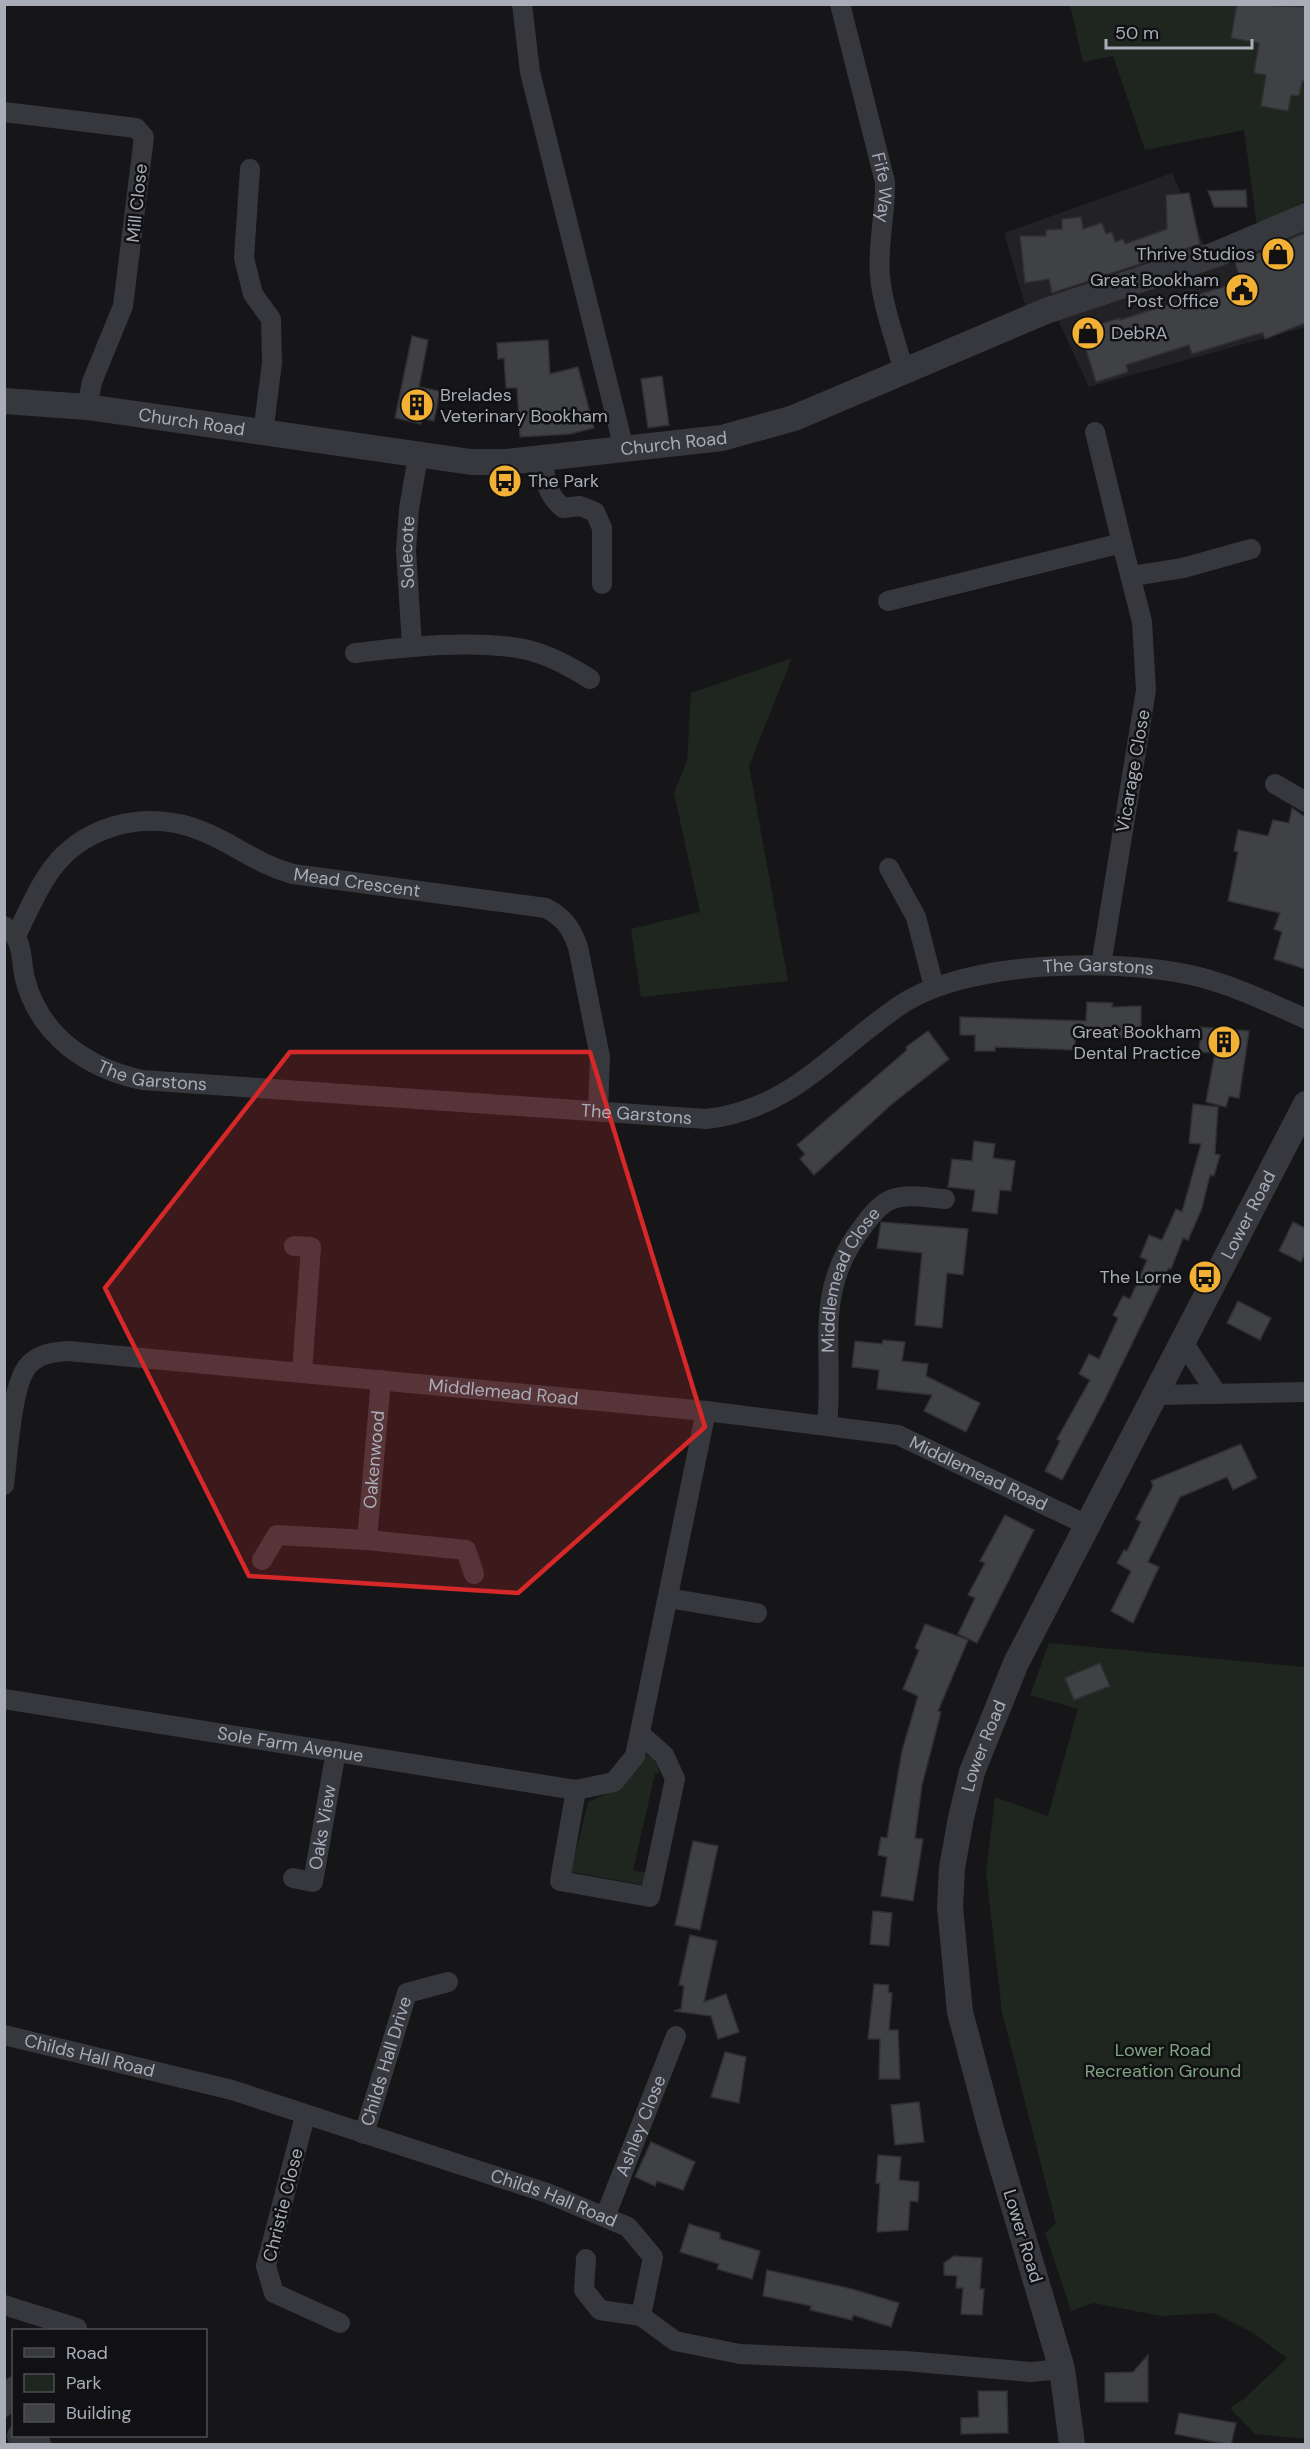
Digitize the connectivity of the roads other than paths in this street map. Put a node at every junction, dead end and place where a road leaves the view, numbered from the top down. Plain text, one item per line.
1 (522, 4) edge
2 (840, 4) edge
3 (4, 112) edge
4 (250, 170) dead end
5 (1305, 216) edge
6 (904, 372) junction
7 (4, 401) edge
8 (87, 407) junction
9 (1095, 432) dead end
10 (263, 433) junction
11 (624, 449) junction
12 (418, 456) junction
13 (543, 459) junction
14 (1122, 543) junction
15 (1251, 549) dead end
16 (1132, 576) junction
17 (603, 584) dead end
18 (888, 601) dead end
19 (412, 646) junction
20 (355, 653) dead end
21 (590, 678) dead end
22 (1275, 784) dead end
23 (1305, 802) edge
24 (889, 868) dead end
25 (10, 931) edge
26 (1101, 965) junction
27 (934, 987) junction
28 (1305, 1019) edge
29 (1305, 1104) edge
30 (598, 1110) junction
31 (945, 1199) dead end
32 (294, 1246) dead end
33 (1183, 1342) junction
34 (302, 1372) junction
35 (381, 1380) junction
36 (1305, 1392) edge
37 (1217, 1394) junction
38 (1156, 1395) junction
39 (706, 1411) junction
40 (827, 1425) junction
41 (4, 1485) edge
42 (1087, 1524) junction
43 (367, 1540) junction
44 (262, 1560) dead end
45 (474, 1574) dead end
46 (668, 1598) junction
47 (757, 1613) dead end
48 (4, 1699) edge
49 (640, 1734) junction
50 (336, 1751) junction
51 (576, 1790) junction
52 (293, 1878) dead end
53 (448, 1982) dead end
54 (4, 2035) edge
55 (676, 2036) dead end
56 (305, 2115) junction
57 (364, 2134) junction
58 (605, 2217) junction
59 (586, 2259) dead end
60 (4, 2305) edge
61 (641, 2316) junction
62 (40, 2323) edge
63 (340, 2324) dead end
64 (77, 2328) dead end
65 (1062, 2369) junction
66 (12, 2390) edge
67 (4, 2407) edge
68 (22, 2437) edge
69 (38, 2445) edge
70 (1071, 2445) edge

1 - 11 street
2 - 6 street, Fife Way
3 - 8 street, Mill Close
4 - 10 street
5 - 6 street, Church Road
6 - 11 street, Church Road
7 - 8 street, Church Road
8 - 10 street, Church Road
9 - 14 street, Vicarage Close
10 - 12 street, Church Road
11 - 13 street, Church Road
12 - 13 street, Church Road
12 - 19 street, Solecote
13 - 17 street
14 - 16 street, Vicarage Close
14 - 18 street
15 - 16 street
16 - 26 street, Vicarage Close
19 - 20 street
19 - 21 street
22 - 23 street
24 - 27 street
25 - 30 street, The Garstons
25 - 30 street, Mead Crescent
26 - 27 street, The Garstons
26 - 28 street, The Garstons
27 - 30 street, The Garstons
29 - 33 street, Lower Road
31 - 40 street, Middlemead Close
32 - 34 street
33 - 37 street
33 - 38 street, Lower Road
34 - 35 street, Middlemead Road
34 - 41 street, Middlemead Road
35 - 39 street, Middlemead Road
35 - 43 street, Oakenwood
36 - 37 street
37 - 38 street
38 - 42 street, Lower Road
39 - 40 street, Middlemead Road
39 - 46 street, Sole Farm Avenue
40 - 42 street, Middlemead Road
42 - 65 street, Lower Road
43 - 44 street
43 - 45 street
46 - 47 street
46 - 49 street, Sole Farm Avenue
48 - 50 street, Sole Farm Avenue
49 - 51 street, Sole Farm Avenue
49 - 51 street
50 - 51 street, Sole Farm Avenue
50 - 52 street, Oaks View
53 - 57 street, Childs Hall Drive
54 - 56 street, Childs Hall Road
55 - 58 street, Ashley Close
56 - 57 street, Childs Hall Road
56 - 63 street, Christie Close
57 - 58 street, Childs Hall Road
58 - 61 street, Childs Hall Road
59 - 61 street
60 - 62 street
61 - 65 street
62 - 64 street
65 - 70 street, Lower Road
66 - 67 street
68 - 69 street

